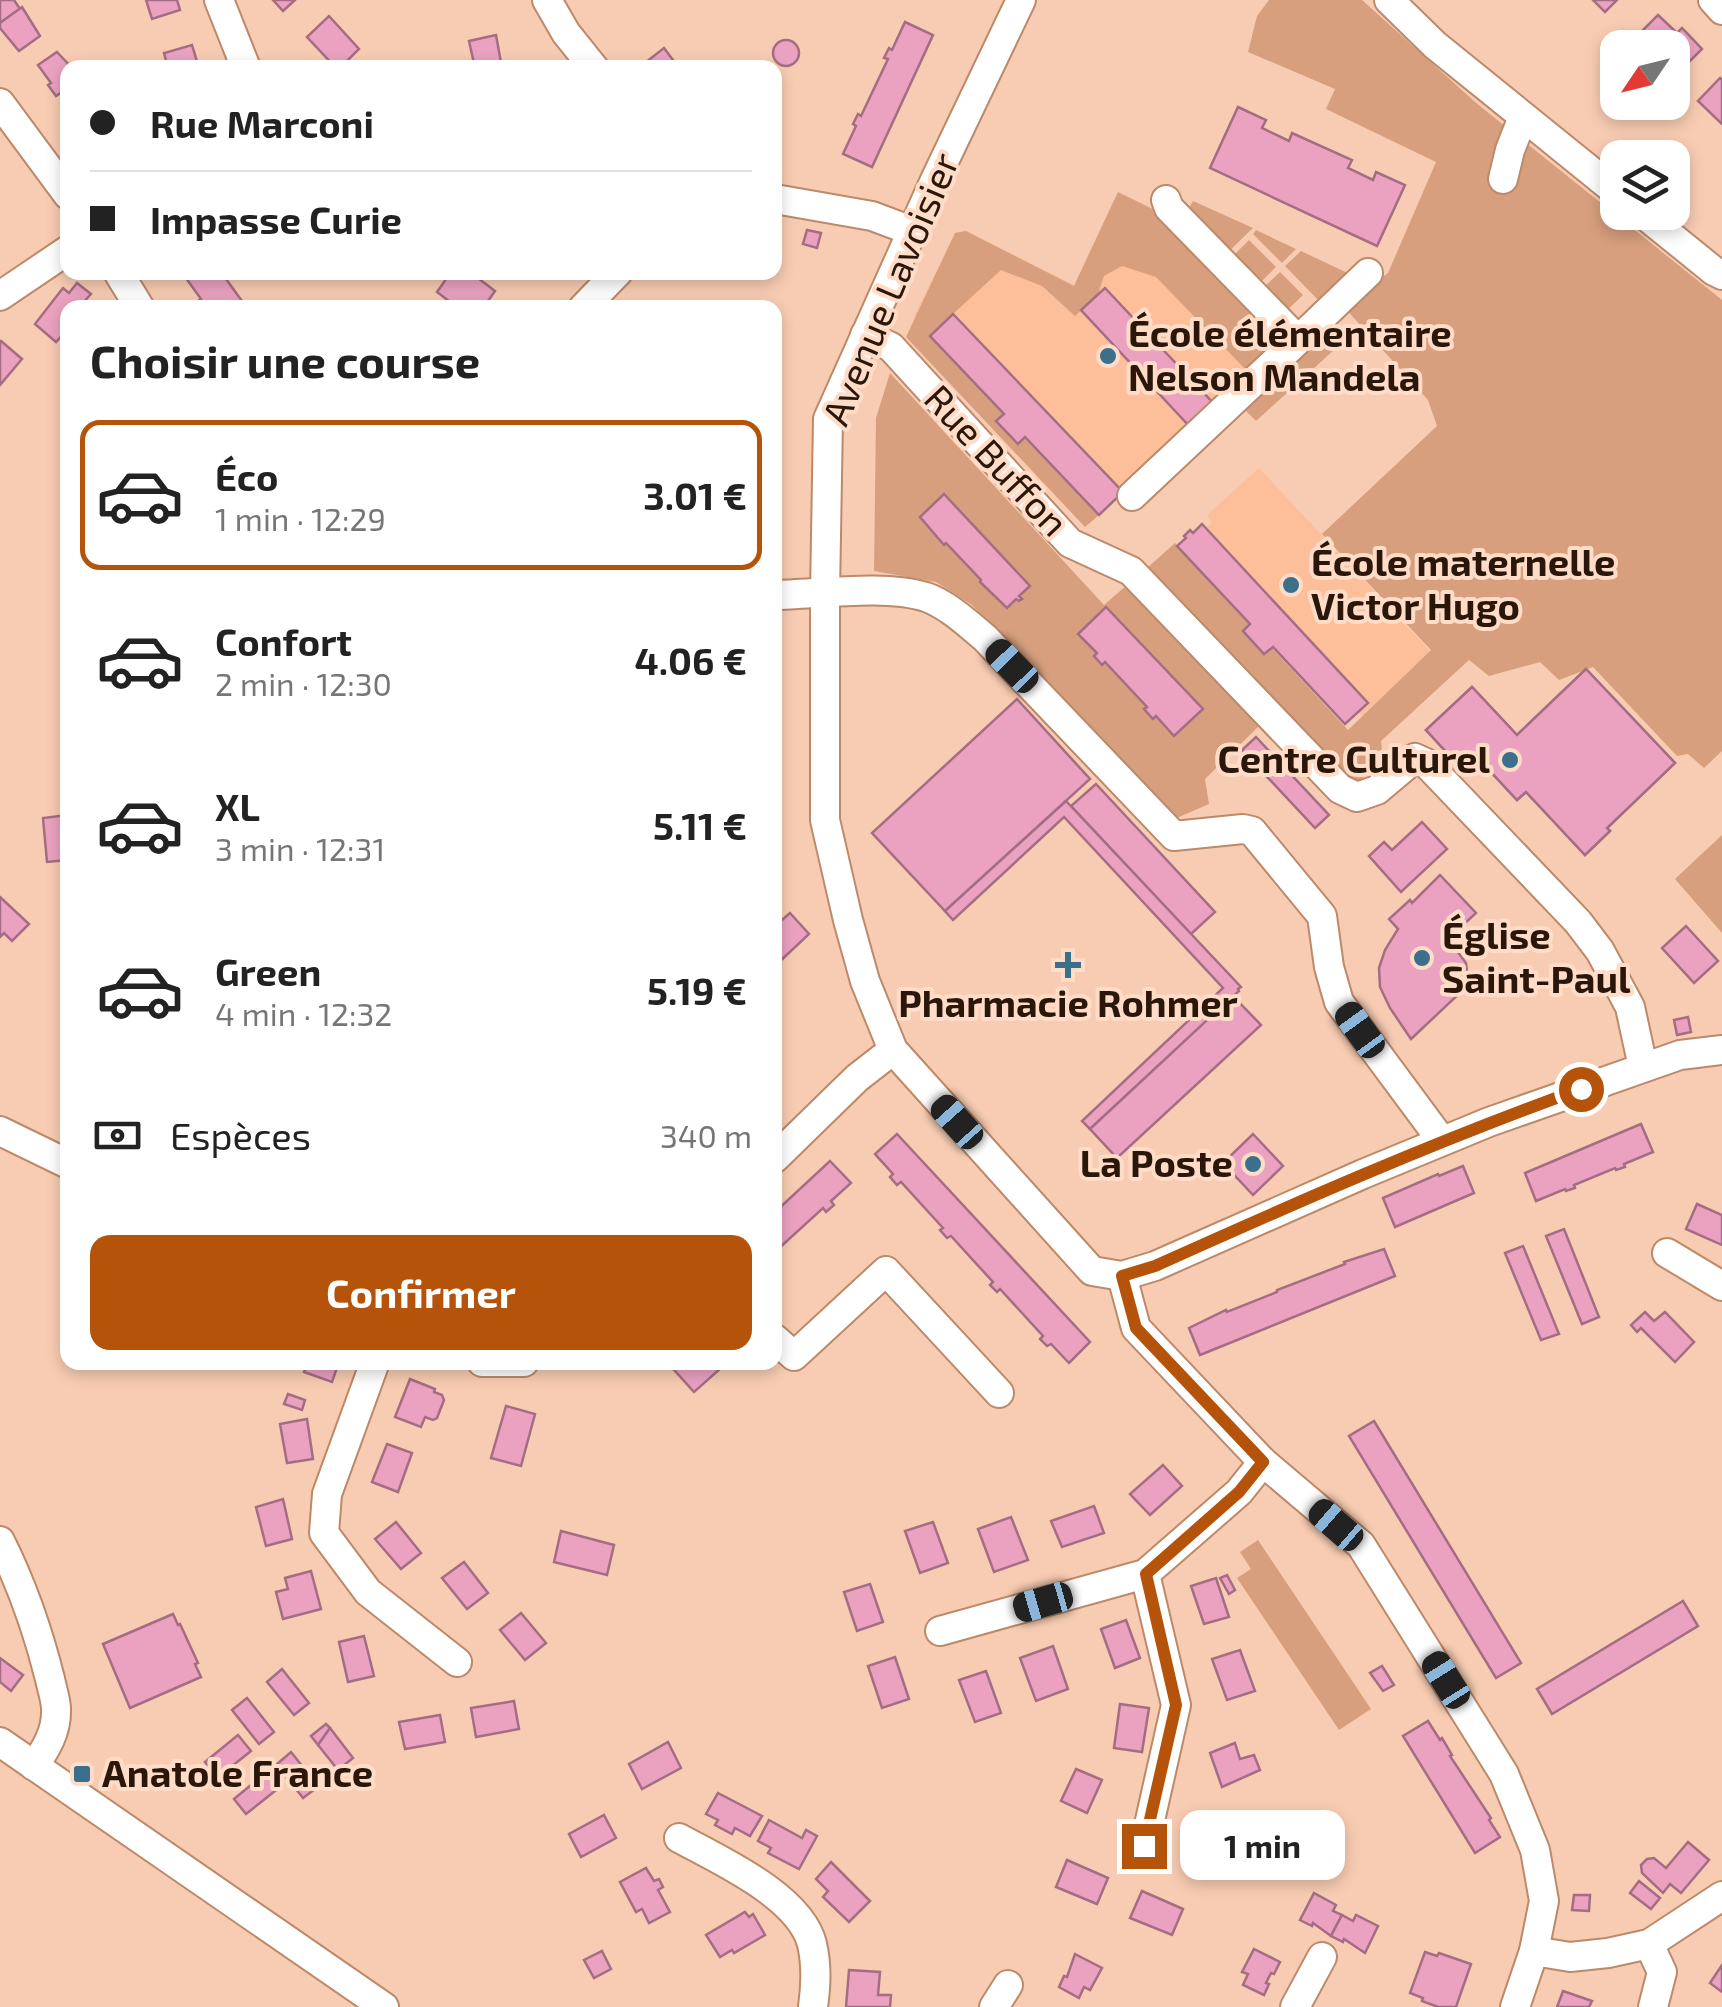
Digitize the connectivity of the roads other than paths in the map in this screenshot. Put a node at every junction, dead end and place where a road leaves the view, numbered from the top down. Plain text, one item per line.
1 (219, 0) edge
2 (547, 0) edge
3 (1021, 0) edge
4 (1389, 0) edge
5 (1713, 0) edge
6 (1722, 10) edge
7 (243, 60) edge
8 (588, 60) edge
9 (0, 103) edge
10 (1523, 117) junction
11 (1503, 179) dead end
12 (1600, 179) edge
13 (60, 184) edge
14 (782, 200) edge
15 (1166, 200) dead end
16 (1663, 230) edge
17 (912, 231) junction
18 (60, 255) edge
19 (1368, 273) dead end
20 (1722, 275) edge
21 (610, 280) edge
22 (0, 296) edge
23 (592, 300) edge
24 (866, 335) junction
25 (1298, 340) junction
26 (1132, 496) dead end
27 (825, 594) junction
28 (782, 595) edge
29 (892, 1050) junction
30 (1722, 1050) edge
31 (1642, 1067) junction
32 (0, 1131) edge
33 (1442, 1141) junction
34 (782, 1151) edge
35 (60, 1160) edge
36 (1667, 1253) dead end
37 (1122, 1276) junction
38 (1722, 1286) edge
39 (782, 1345) edge
40 (371, 1370) edge
41 (999, 1393) dead end
42 (1263, 1462) junction
43 (0, 1541) edge
44 (1146, 1574) junction
45 (940, 1630) dead end
46 (457, 1662) dead end
47 (0, 1742) edge
48 (34, 1766) junction
49 (678, 1838) dead end
50 (1144, 1846) dead end
51 (1722, 1896) edge
52 (1649, 1944) junction
53 (1534, 1951) junction
54 (1322, 1957) dead end
55 (384, 2007) edge
56 (813, 2007) edge
57 (1295, 2007) edge
58 (1515, 2007) edge
59 (1653, 2007) edge

1 - 7 street
2 - 8 street
3 - 17 street, Avenue Lavoisier
4 - 10 street
5 - 6 street
9 - 13 street
10 - 11 street
10 - 12 street
14 - 17 street
15 - 25 street
16 - 20 street
17 - 24 street, Avenue Lavoisier
18 - 22 street
19 - 25 street
21 - 23 street
24 - 27 street, Avenue Lavoisier
24 - 31 street, Rue Buffon
25 - 26 street
27 - 28 street
27 - 29 street, Avenue Lavoisier
27 - 33 street
29 - 34 street
29 - 37 street
30 - 31 street
31 - 33 street
32 - 35 street
33 - 37 street
36 - 38 street
37 - 42 street
39 - 41 street
40 - 46 street
42 - 44 street
42 - 53 street
43 - 48 street
44 - 45 street
44 - 50 street
47 - 48 street
48 - 55 street
49 - 56 street
51 - 52 street
52 - 53 street
52 - 59 street
53 - 58 street
54 - 57 street

